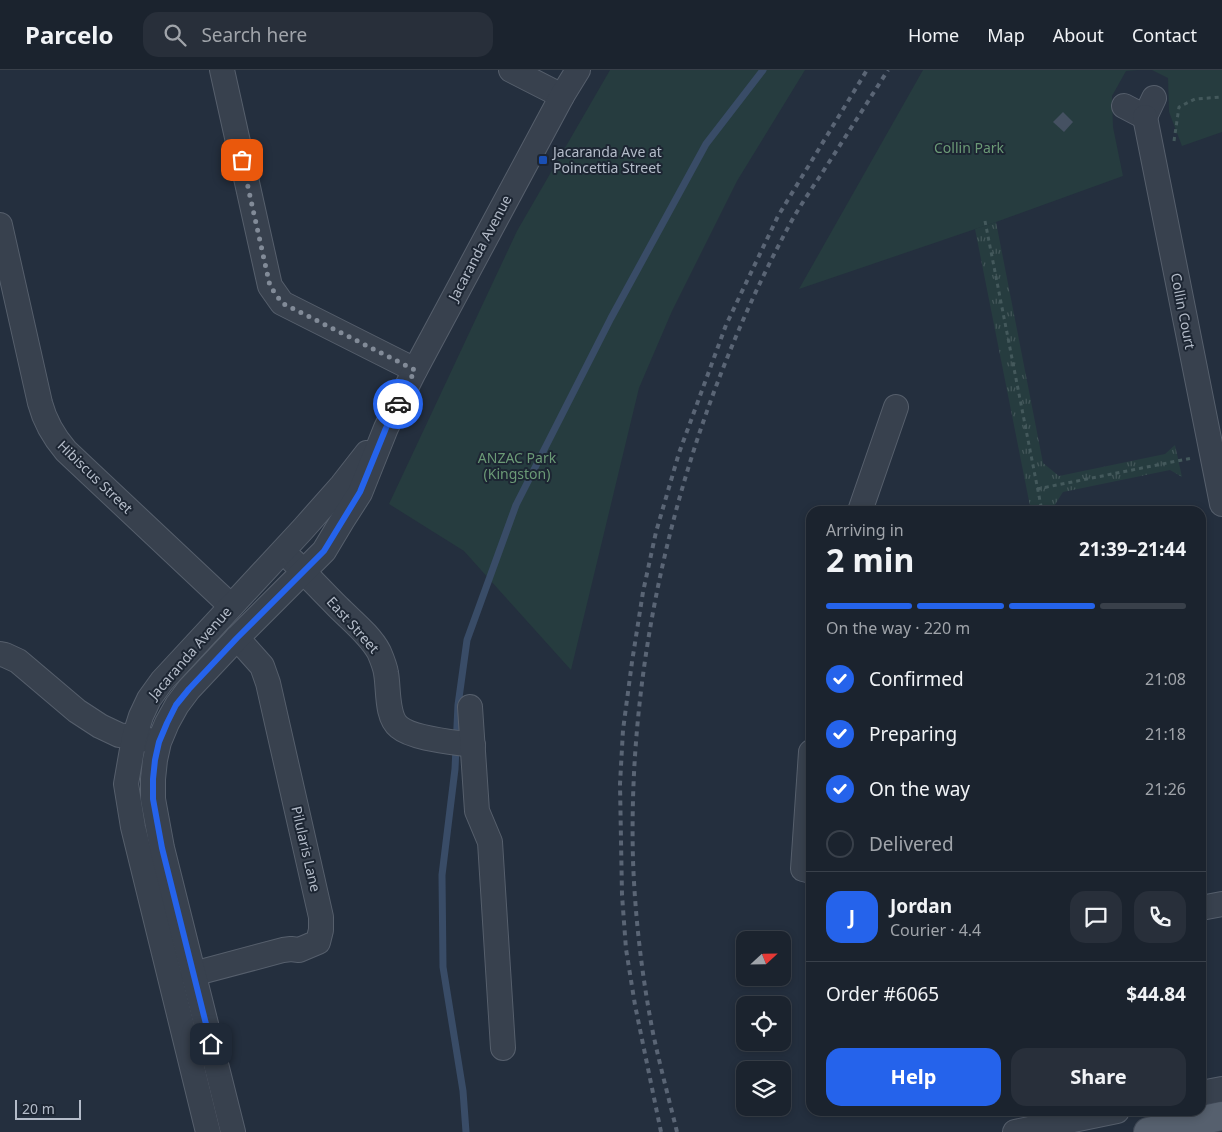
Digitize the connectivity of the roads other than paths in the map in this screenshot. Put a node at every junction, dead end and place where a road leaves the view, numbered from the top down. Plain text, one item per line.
1 (222, 70) edge
2 (511, 70) edge
3 (578, 70) edge
4 (562, 96) junction
5 (1124, 106) dead end
6 (0, 224) edge
7 (415, 370) junction
8 (896, 407) dead end
9 (386, 428) junction
10 (1222, 504) edge
11 (862, 506) edge
12 (282, 551) junction
13 (304, 572) junction
14 (231, 606) junction
15 (237, 638) junction
16 (0, 654) edge
17 (470, 707) dead end
18 (134, 738) junction
19 (159, 742) junction
20 (467, 744) junction
21 (806, 825) edge
22 (806, 870) edge
23 (1222, 904) edge
24 (1206, 907) edge
25 (193, 974) junction
26 (504, 1048) dead end
27 (1222, 1089) edge
28 (1206, 1092) edge
29 (1092, 1116) edge
30 (1222, 1116) edge
31 (208, 1132) edge
32 (233, 1132) edge
33 (1014, 1132) edge
34 (1148, 1132) edge

1 - 7 street
2 - 4 street
3 - 4 street, Jacaranda Avenue
4 - 7 street, Jacaranda Avenue
5 - 10 street, Collin Court
6 - 14 street, Hibiscus Street
7 - 9 street, Jacaranda Avenue
8 - 11 street
9 - 12 street, Jacaranda Avenue
9 - 13 street, Jacaranda Avenue
12 - 13 street, East Street
12 - 14 street, Jacaranda Avenue
13 - 15 street, Jacaranda Avenue
13 - 20 street, East Street
14 - 18 street, Jacaranda Avenue
15 - 19 street, Jacaranda Avenue
15 - 25 street, Pilularis Lane
16 - 18 street
17 - 20 street
18 - 19 street
18 - 31 street, Jacaranda Avenue
19 - 25 street, Jacaranda Avenue
20 - 26 street
21 - 22 street
23 - 24 street
25 - 32 street, Jacaranda Avenue
27 - 28 street
29 - 33 street
30 - 34 main road

